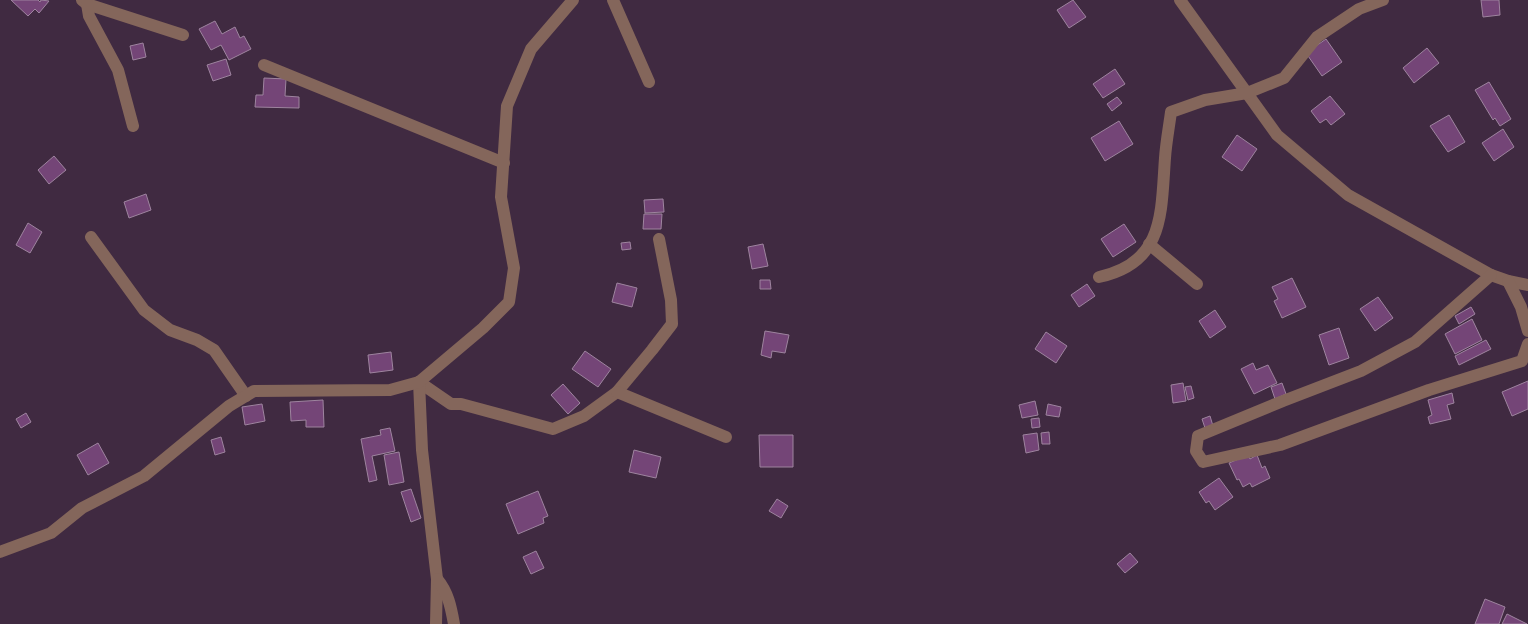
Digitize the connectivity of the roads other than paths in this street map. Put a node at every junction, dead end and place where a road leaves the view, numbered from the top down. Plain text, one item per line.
1 (573, 0) edge
2 (613, 0) edge
3 (1180, 0) edge
4 (1383, 0) edge
5 (84, 2) edge
6 (183, 35) dead end
7 (264, 65) dead end
8 (649, 82) dead end
9 (1247, 93) junction
10 (133, 126) dead end
11 (504, 163) junction
12 (90, 237) dead end
13 (659, 239) dead end
14 (1150, 244) junction
15 (1491, 275) junction
16 (1099, 277) dead end
17 (1508, 281) junction
18 (1197, 284) dead end
19 (1528, 285) edge
20 (1528, 331) edge
21 (1528, 344) edge
22 (419, 382) junction
23 (616, 392) junction
24 (246, 396) junction
25 (726, 437) dead end
26 (0, 552) edge
27 (437, 579) junction
28 (436, 624) edge
29 (454, 624) edge

1 - 11 street
2 - 8 street
3 - 9 street
4 - 9 street
5 - 6 street
5 - 10 street
7 - 11 street
9 - 14 street
9 - 15 street
11 - 22 street
12 - 24 street
13 - 23 street
14 - 16 street
14 - 18 street
15 - 17 street
15 - 21 street
17 - 19 street
17 - 20 street
22 - 23 street
22 - 24 street
22 - 27 street
23 - 25 street
24 - 26 street
27 - 28 street
27 - 29 street

